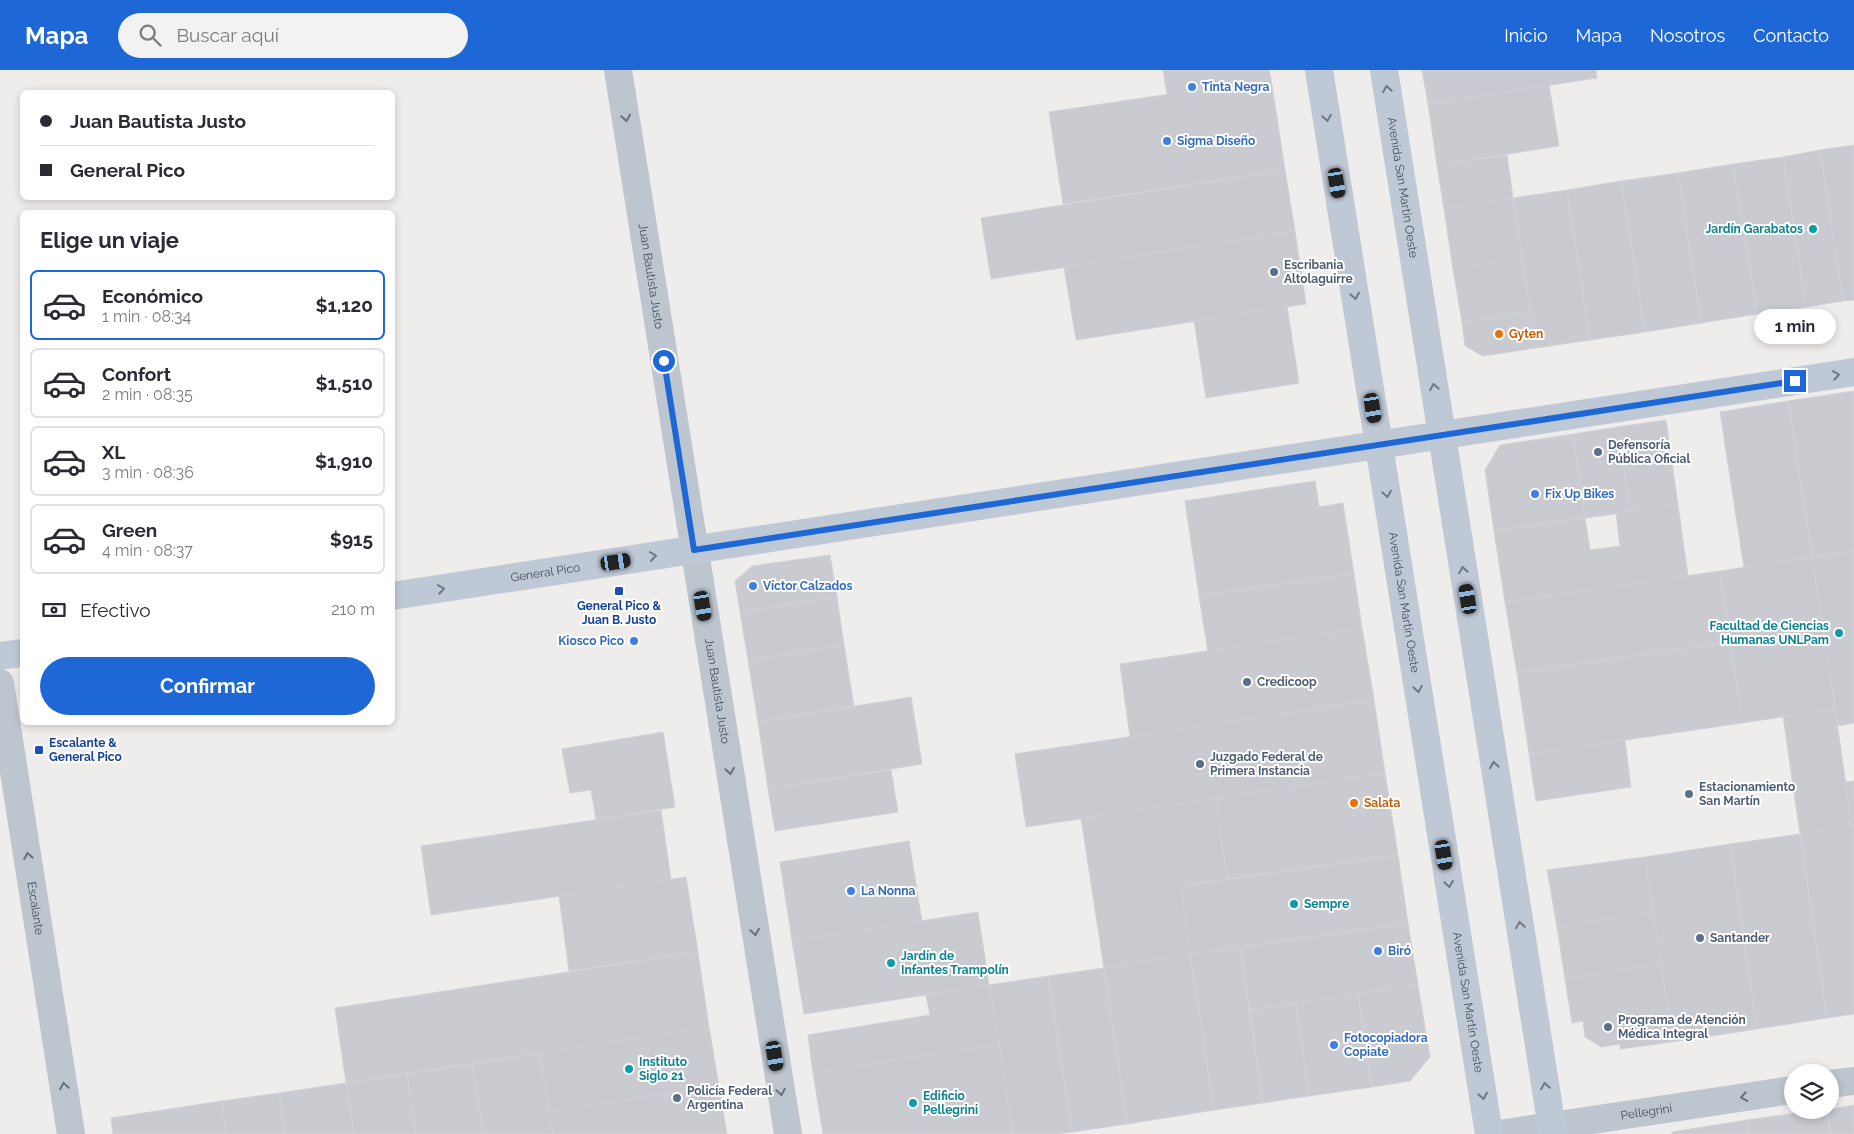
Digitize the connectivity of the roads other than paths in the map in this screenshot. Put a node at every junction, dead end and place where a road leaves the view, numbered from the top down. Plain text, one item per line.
1 (618, 70) edge
2 (1319, 70) edge
3 (1384, 70) edge
4 (1854, 372) edge
5 (1442, 436) junction
6 (1379, 446) junction
7 (694, 550) junction
8 (395, 596) edge
9 (20, 653) edge
10 (0, 656) edge
11 (0, 683) edge
12 (1854, 1081) edge
13 (1839, 1083) edge
14 (1784, 1091) edge
15 (1552, 1130) edge
16 (72, 1134) edge
17 (788, 1134) edge
18 (1489, 1134) edge
19 (1498, 1134) edge

1 -> 7 street, Juan Bautista Justo
2 -> 6 main road, Avenida San Martín Oeste
5 -> 3 main road, Avenida San Martín Oeste
5 -> 4 main road, General Pico
5 - 6 main road, General Pico
15 -> 5 main road, Avenida San Martín Oeste
6 - 7 main road, General Pico
6 -> 18 main road, Avenida San Martín Oeste
8 -> 7 main road, General Pico
7 -> 17 street, Juan Bautista Justo
9 - 10 main road
16 -> 11 street, Escalante
12 - 13 street
14 -> 15 street, Pellegrini
15 - 19 street, Pellegrini

